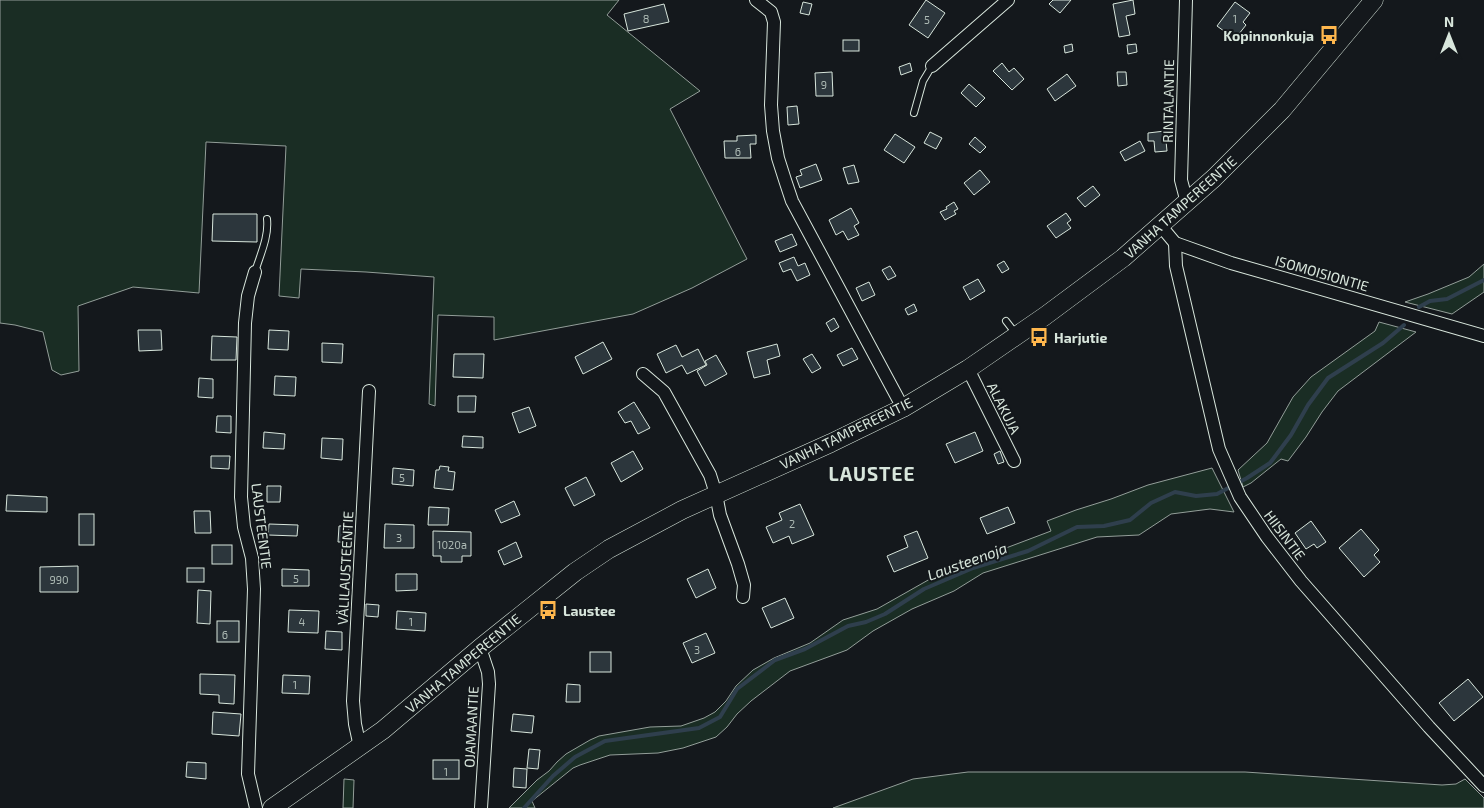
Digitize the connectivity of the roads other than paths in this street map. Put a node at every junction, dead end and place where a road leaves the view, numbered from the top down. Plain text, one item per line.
1 (756, 0) edge
2 (1008, 0) edge
3 (1186, 0) edge
4 (1374, 0) edge
5 (932, 66) joint
6 (914, 113) dead end
7 (1187, 203) junction
8 (266, 219) dead end
9 (1160, 225) junction
10 (1175, 243) junction
11 (255, 272) joint
12 (1484, 336) edge
13 (968, 369) junction
14 (643, 374) dead end
15 (369, 391) dead end
16 (902, 408) junction
17 (1014, 460) dead end
18 (716, 494) junction
19 (743, 597) dead end
20 (480, 648) junction
21 (360, 747) junction
22 (1484, 786) edge
23 (256, 808) edge
24 (272, 808) edge
25 (481, 808) edge

1 - 16 street
2 - 5 street
3 - 7 street, RINTALANTIE
4 - 7 main road, VANHA TAMPEREENTIE
5 - 6 lane
7 - 9 main road, VANHA TAMPEREENTIE
8 - 11 lane, LAUSTEENTIE
9 - 10 street
9 - 13 main road, VANHA TAMPEREENTIE
10 - 12 street, ISOMOISIONTIE
10 - 22 street, HIISINTIE
11 - 23 street, LAUSTEENTIE
13 - 16 main road, VANHA TAMPEREENTIE
13 - 17 street, ALAKUJA
14 - 18 street
15 - 21 street, VÄLILAUSTEENTIE
16 - 18 main road, VANHA TAMPEREENTIE
18 - 19 street
18 - 20 main road, VANHA TAMPEREENTIE
20 - 21 main road, VANHA TAMPEREENTIE
20 - 25 street, OJAMAANTIE
21 - 24 main road, VANHA TAMPEREENTIE

